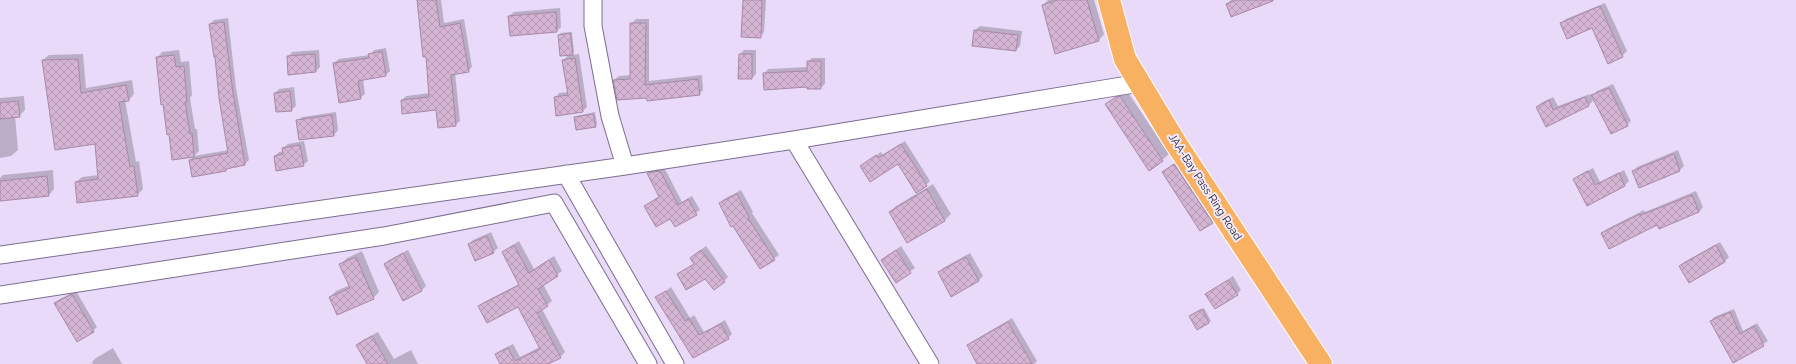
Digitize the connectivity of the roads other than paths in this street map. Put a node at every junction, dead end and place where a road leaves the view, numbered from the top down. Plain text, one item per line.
1 (593, 0) edge
2 (1109, 0) edge
3 (1140, 83) junction
4 (794, 140) junction
5 (625, 166) junction
6 (566, 174) junction
7 (0, 255) edge
8 (0, 296) edge
9 (648, 364) edge
10 (675, 364) edge
11 (930, 364) edge
12 (1321, 364) edge

1 - 5 street
2 - 3 highway, JAA-Bay Pass Ring Road
3 - 4 street
3 - 12 highway, JAA-Bay Pass Ring Road
4 - 5 street
4 - 11 street
5 - 6 street
6 - 7 street
6 - 10 street
8 - 9 street

